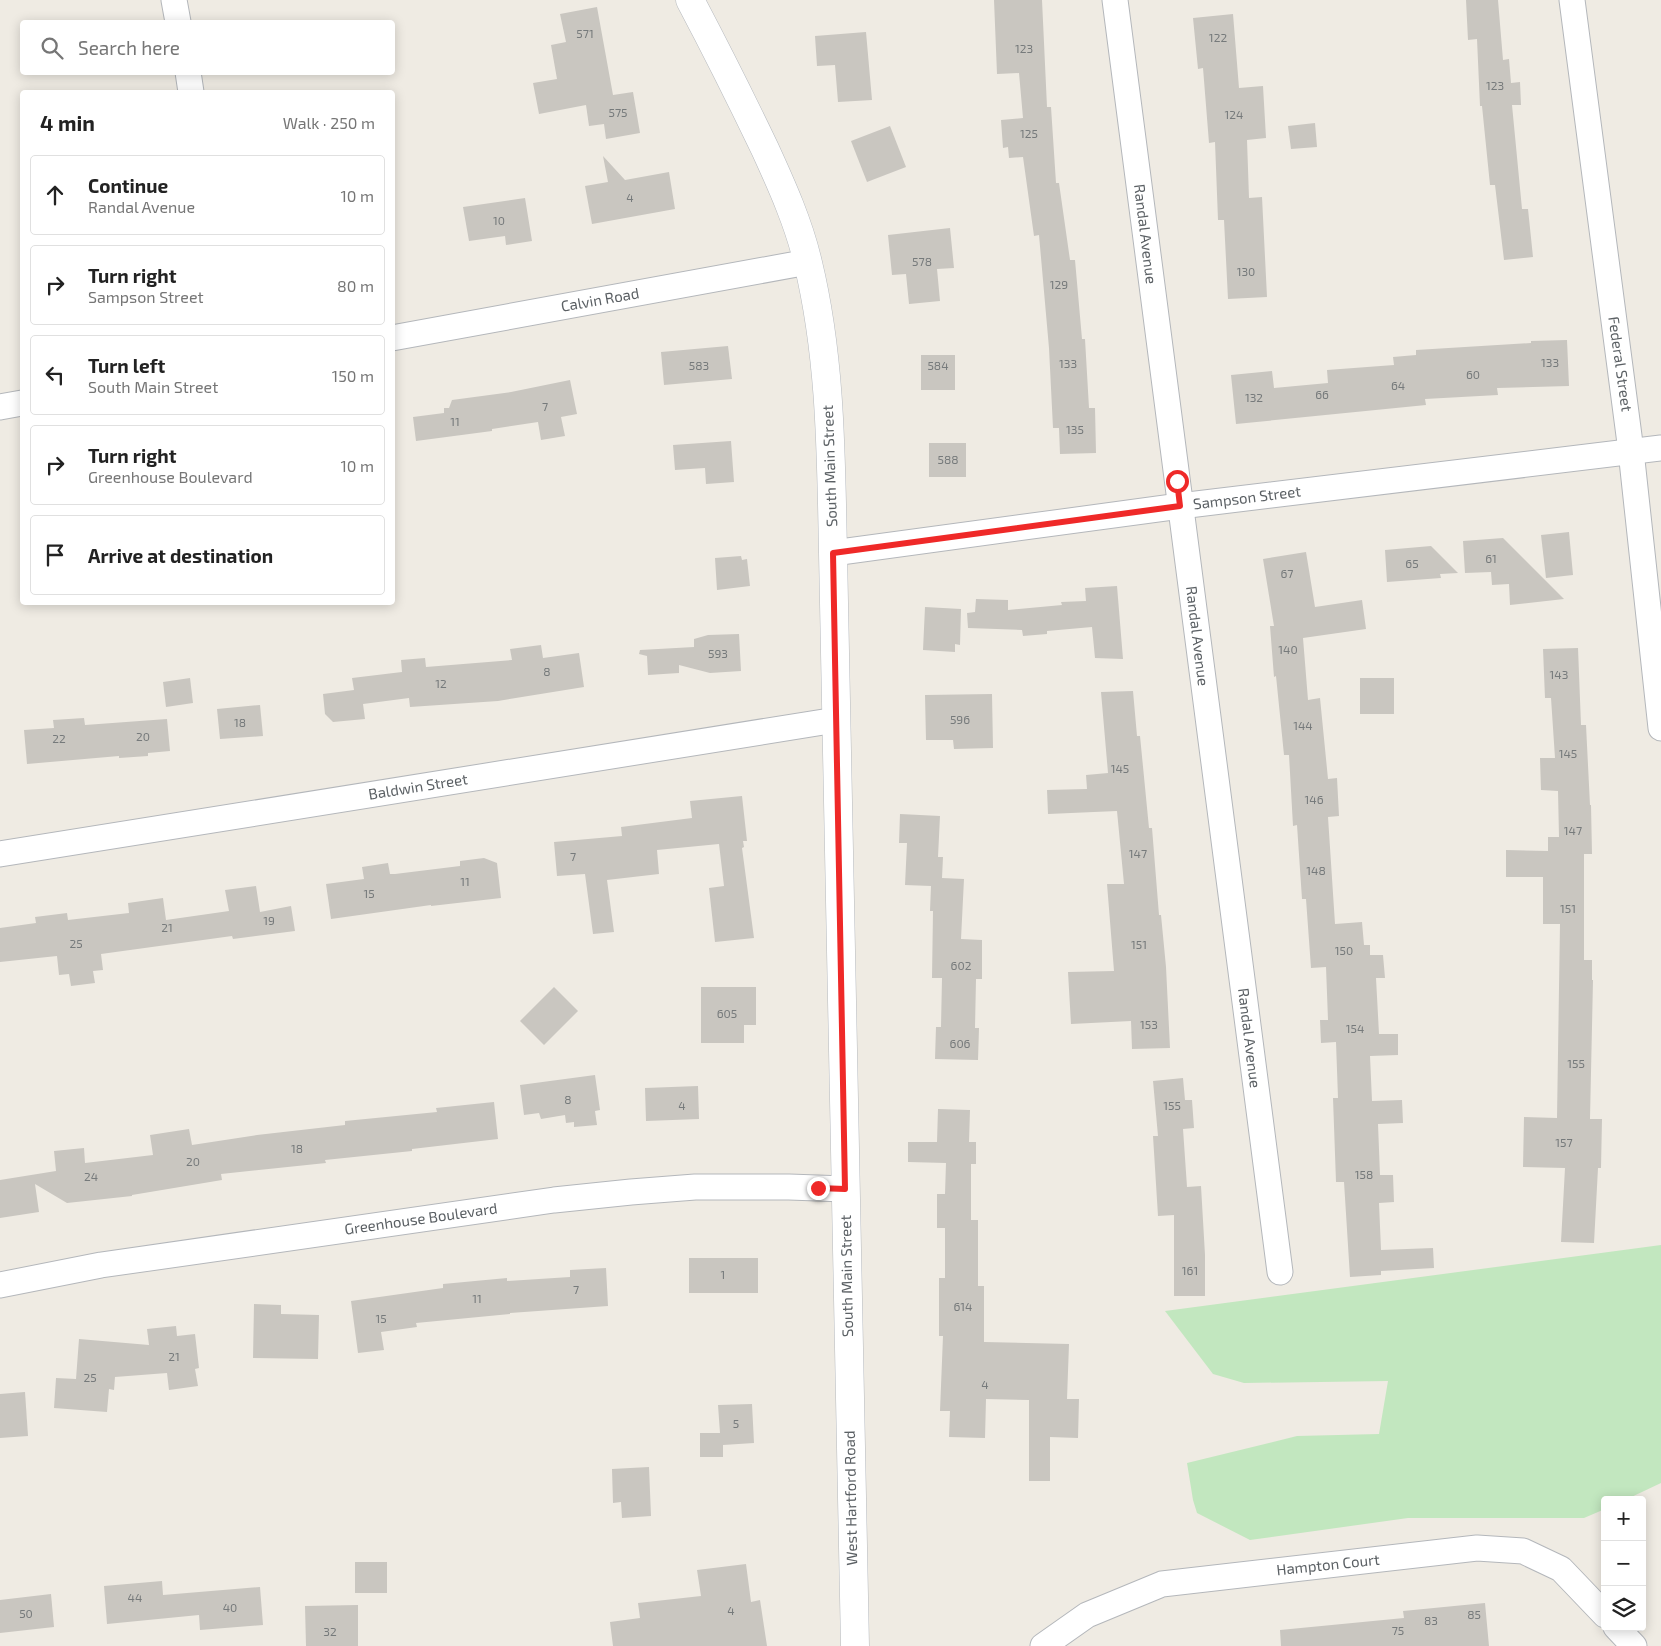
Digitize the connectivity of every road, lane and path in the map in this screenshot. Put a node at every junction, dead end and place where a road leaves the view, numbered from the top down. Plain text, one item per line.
1 (174, 0) edge
2 (690, 0) edge
3 (1115, 0) edge
4 (1572, 0) edge
5 (178, 20) edge
6 (189, 75) edge
7 (192, 90) edge
8 (808, 262) junction
9 (395, 337) edge
10 (20, 403) edge
11 (0, 407) edge
12 (1661, 448) edge
13 (1632, 452) junction
14 (1180, 506) junction
15 (833, 553) junction
16 (836, 720) junction
17 (1661, 728) edge
18 (0, 854) edge
19 (845, 1189) junction
20 (1280, 1272) dead end
21 (0, 1285) edge
22 (848, 1350) joint
23 (1601, 1612) edge
24 (1620, 1631) edge
25 (855, 1646) edge
26 (1043, 1646) edge
27 (1634, 1646) edge

1 - 5 street
2 - 8 street, South Main Street
3 - 14 street, Randal Avenue
4 - 13 street, Federal Street
6 - 7 street
8 - 9 street, Calvin Road
8 - 15 street, South Main Street
10 - 11 street
12 - 13 street, Sampson Street
13 - 14 street, Sampson Street
13 - 17 street, Federal Street
14 - 15 street, Sampson Street
14 - 20 street, Randal Avenue
15 - 16 street, South Main Street
16 - 18 street, Baldwin Street
16 - 19 street, South Main Street
19 - 21 street, Greenhouse Boulevard
19 - 22 street, South Main Street
22 - 25 street, West Hartford Road
23 - 26 street, Hampton Court
24 - 27 street

